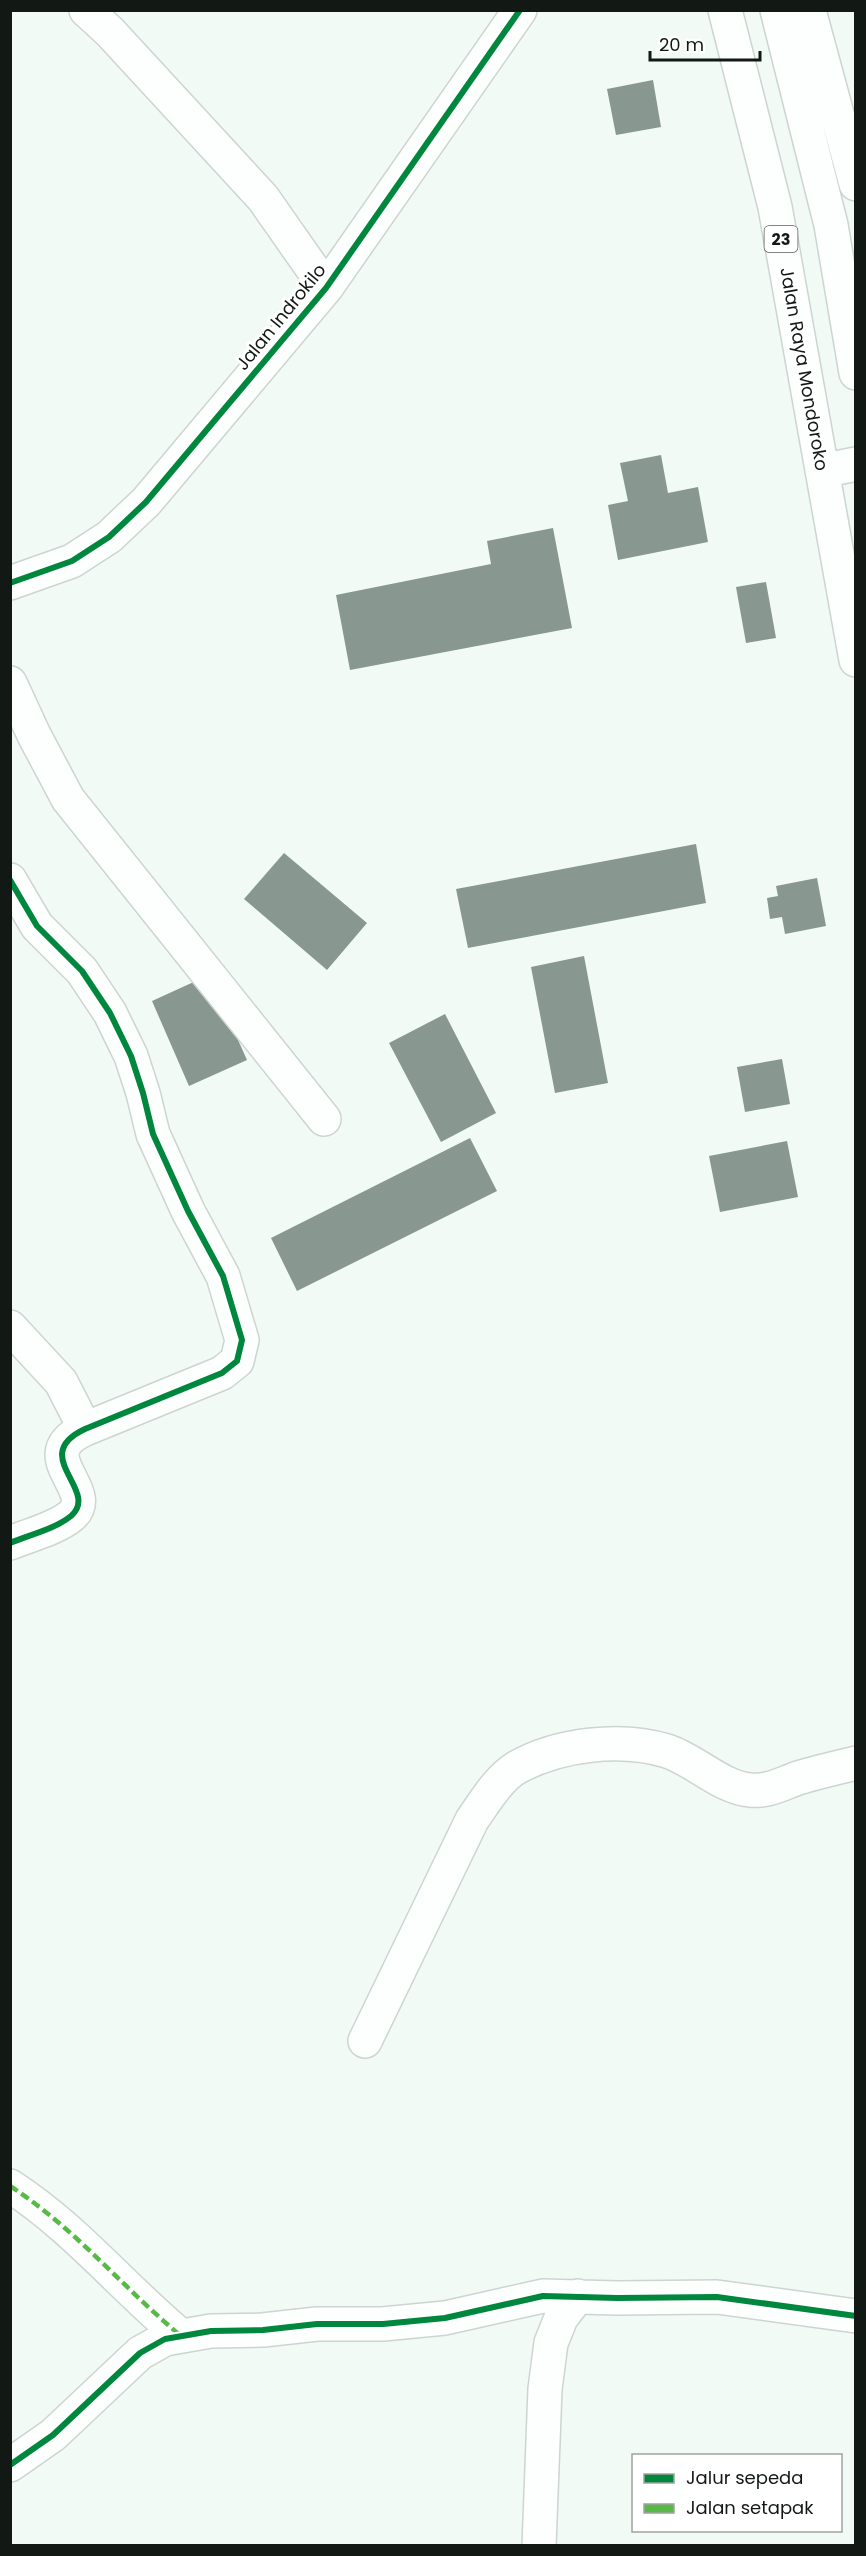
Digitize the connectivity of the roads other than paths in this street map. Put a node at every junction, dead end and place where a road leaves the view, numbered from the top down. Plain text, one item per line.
1 (86, 10) edge
2 (520, 10) edge
3 (725, 10) edge
4 (777, 10) edge
5 (806, 10) edge
6 (855, 184) edge
7 (326, 288) junction
8 (855, 373) edge
9 (855, 464) edge
10 (822, 471) junction
11 (844, 527) edge
12 (10, 583) edge
13 (855, 660) edge
14 (10, 683) edge
15 (10, 880) edge
16 (324, 1119) dead end
17 (10, 1327) edge
18 (85, 1429) junction
19 (10, 1543) edge
20 (855, 1763) edge
21 (365, 2041) dead end
22 (10, 2186) edge
23 (578, 2296) junction
24 (855, 2316) edge
25 (196, 2333) junction
26 (10, 2465) edge
27 (539, 2546) edge

1 - 7 main road
2 - 7 main road, Jalan Indrokilo
3 - 10 main road, Jalan Raya Mondoroko / 23
4 - 8 main road
5 - 6 main road
7 - 12 main road, Jalan Indrokilo
9 - 10 main road
10 - 11 main road, Jalan Raya Mondoroko / 23
11 - 13 main road, Jalan Raya Mondoroko / 23
14 - 16 main road
15 - 18 main road
17 - 18 main road
18 - 19 main road
20 - 21 main road
22 - 25 main road
23 - 24 main road
23 - 25 main road
23 - 27 main road
25 - 26 main road

